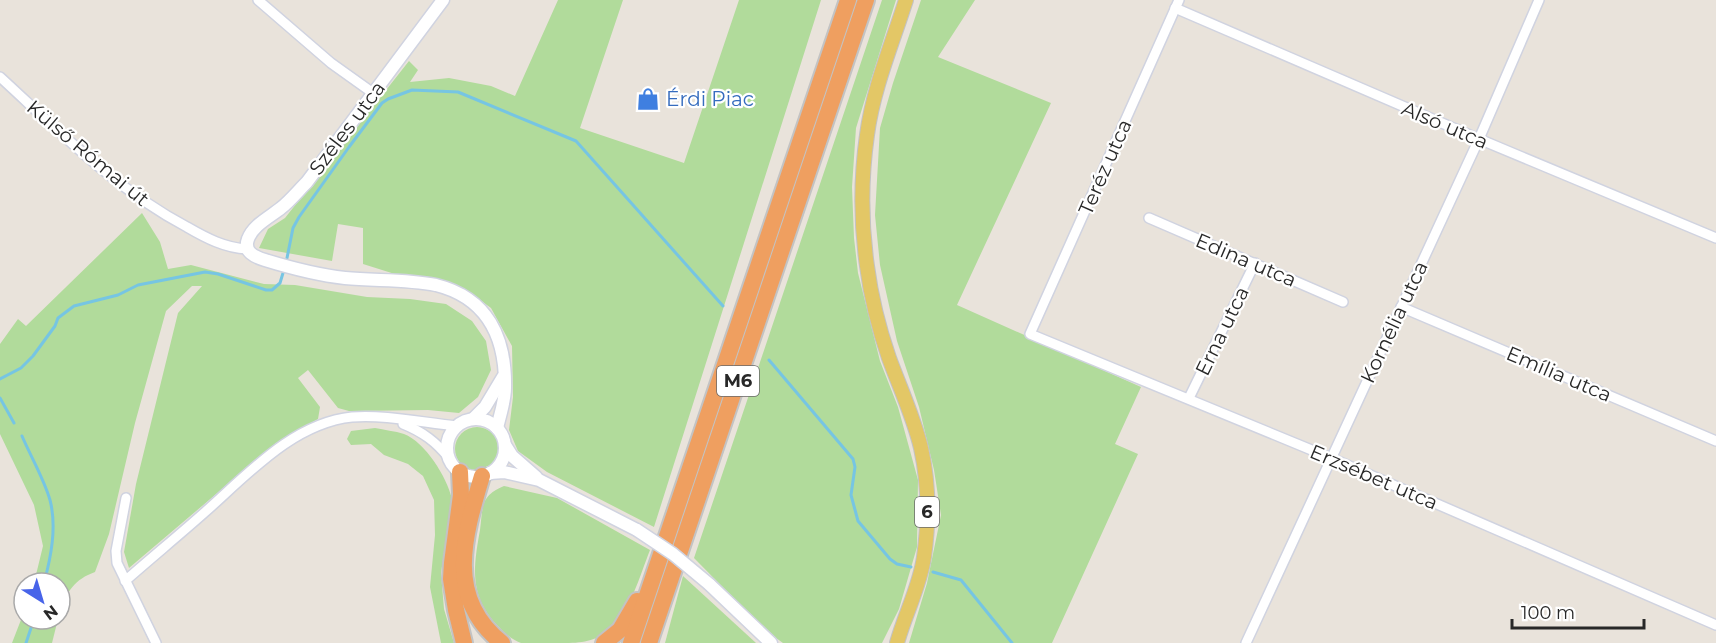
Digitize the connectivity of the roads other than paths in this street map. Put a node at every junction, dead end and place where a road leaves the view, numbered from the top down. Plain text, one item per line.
1 (258, 0) edge
2 (443, 0) edge
3 (848, 0) edge
4 (866, 0) edge
5 (906, 0) edge
6 (1539, 0) edge
7 (1177, 4) edge
8 (0, 77) edge
9 (373, 93) junction
10 (1479, 139) junction
11 (1149, 218) dead end
12 (1716, 238) edge
13 (247, 249) junction
14 (1255, 263) junction
15 (1343, 302) dead end
16 (1401, 307) junction
17 (1030, 334) joint
18 (504, 376) junction
19 (1189, 398) junction
20 (392, 419) junction
21 (473, 419) junction
22 (457, 426) junction
23 (497, 428) junction
24 (1716, 441) edge
25 (505, 444) junction
26 (1331, 458) junction
27 (454, 465) junction
28 (486, 475) junction
29 (539, 480) junction
30 (126, 498) dead end
31 (661, 559) junction
32 (673, 573) junction
33 (125, 581) junction
34 (1716, 625) edge
35 (899, 637) edge
36 (767, 641) edge
37 (156, 643) edge
38 (465, 643) edge
39 (502, 643) edge
40 (604, 643) edge
41 (631, 643) edge
42 (649, 643) edge
43 (658, 643) edge
44 (891, 643) edge
45 (1246, 643) edge

1 - 9 street
2 - 9 street, Széles utca
3 - 31 highway, M6
4 - 32 highway, M6
5 - 35 main road, 6
6 - 10 street, Kornélia utca
7 - 10 street, Alsó utca
7 - 17 street, Teréz utca
8 - 13 street, Külső Római út
9 - 13 street, Széles utca
10 - 12 street, Alsó utca
10 - 16 street, Kornélia utca
11 - 14 street, Edina utca
13 - 18 street
14 - 15 street, Edina utca
14 - 19 street, Erna utca
16 - 24 street, Emília utca
16 - 26 street, Kornélia utca
17 - 19 street, Erzsébet utca
18 - 21 street
18 - 23 street
19 - 26 street, Erzsébet utca
20 - 22 street
20 - 27 street
20 - 33 street
21 - 22 street
21 - 23 street
22 - 27 street
23 - 25 street
25 - 28 street
25 - 29 street
26 - 34 street, Erzsébet utca
26 - 45 street, Kornélia utca
27 - 28 street
27 - 38 highway
28 - 29 street
28 - 39 highway
29 - 36 street, bridge
30 - 33 street
31 - 40 highway
31 - 41 highway, M6
32 - 42 highway, M6
32 - 43 highway
33 - 37 street
35 - 44 main road, 6

